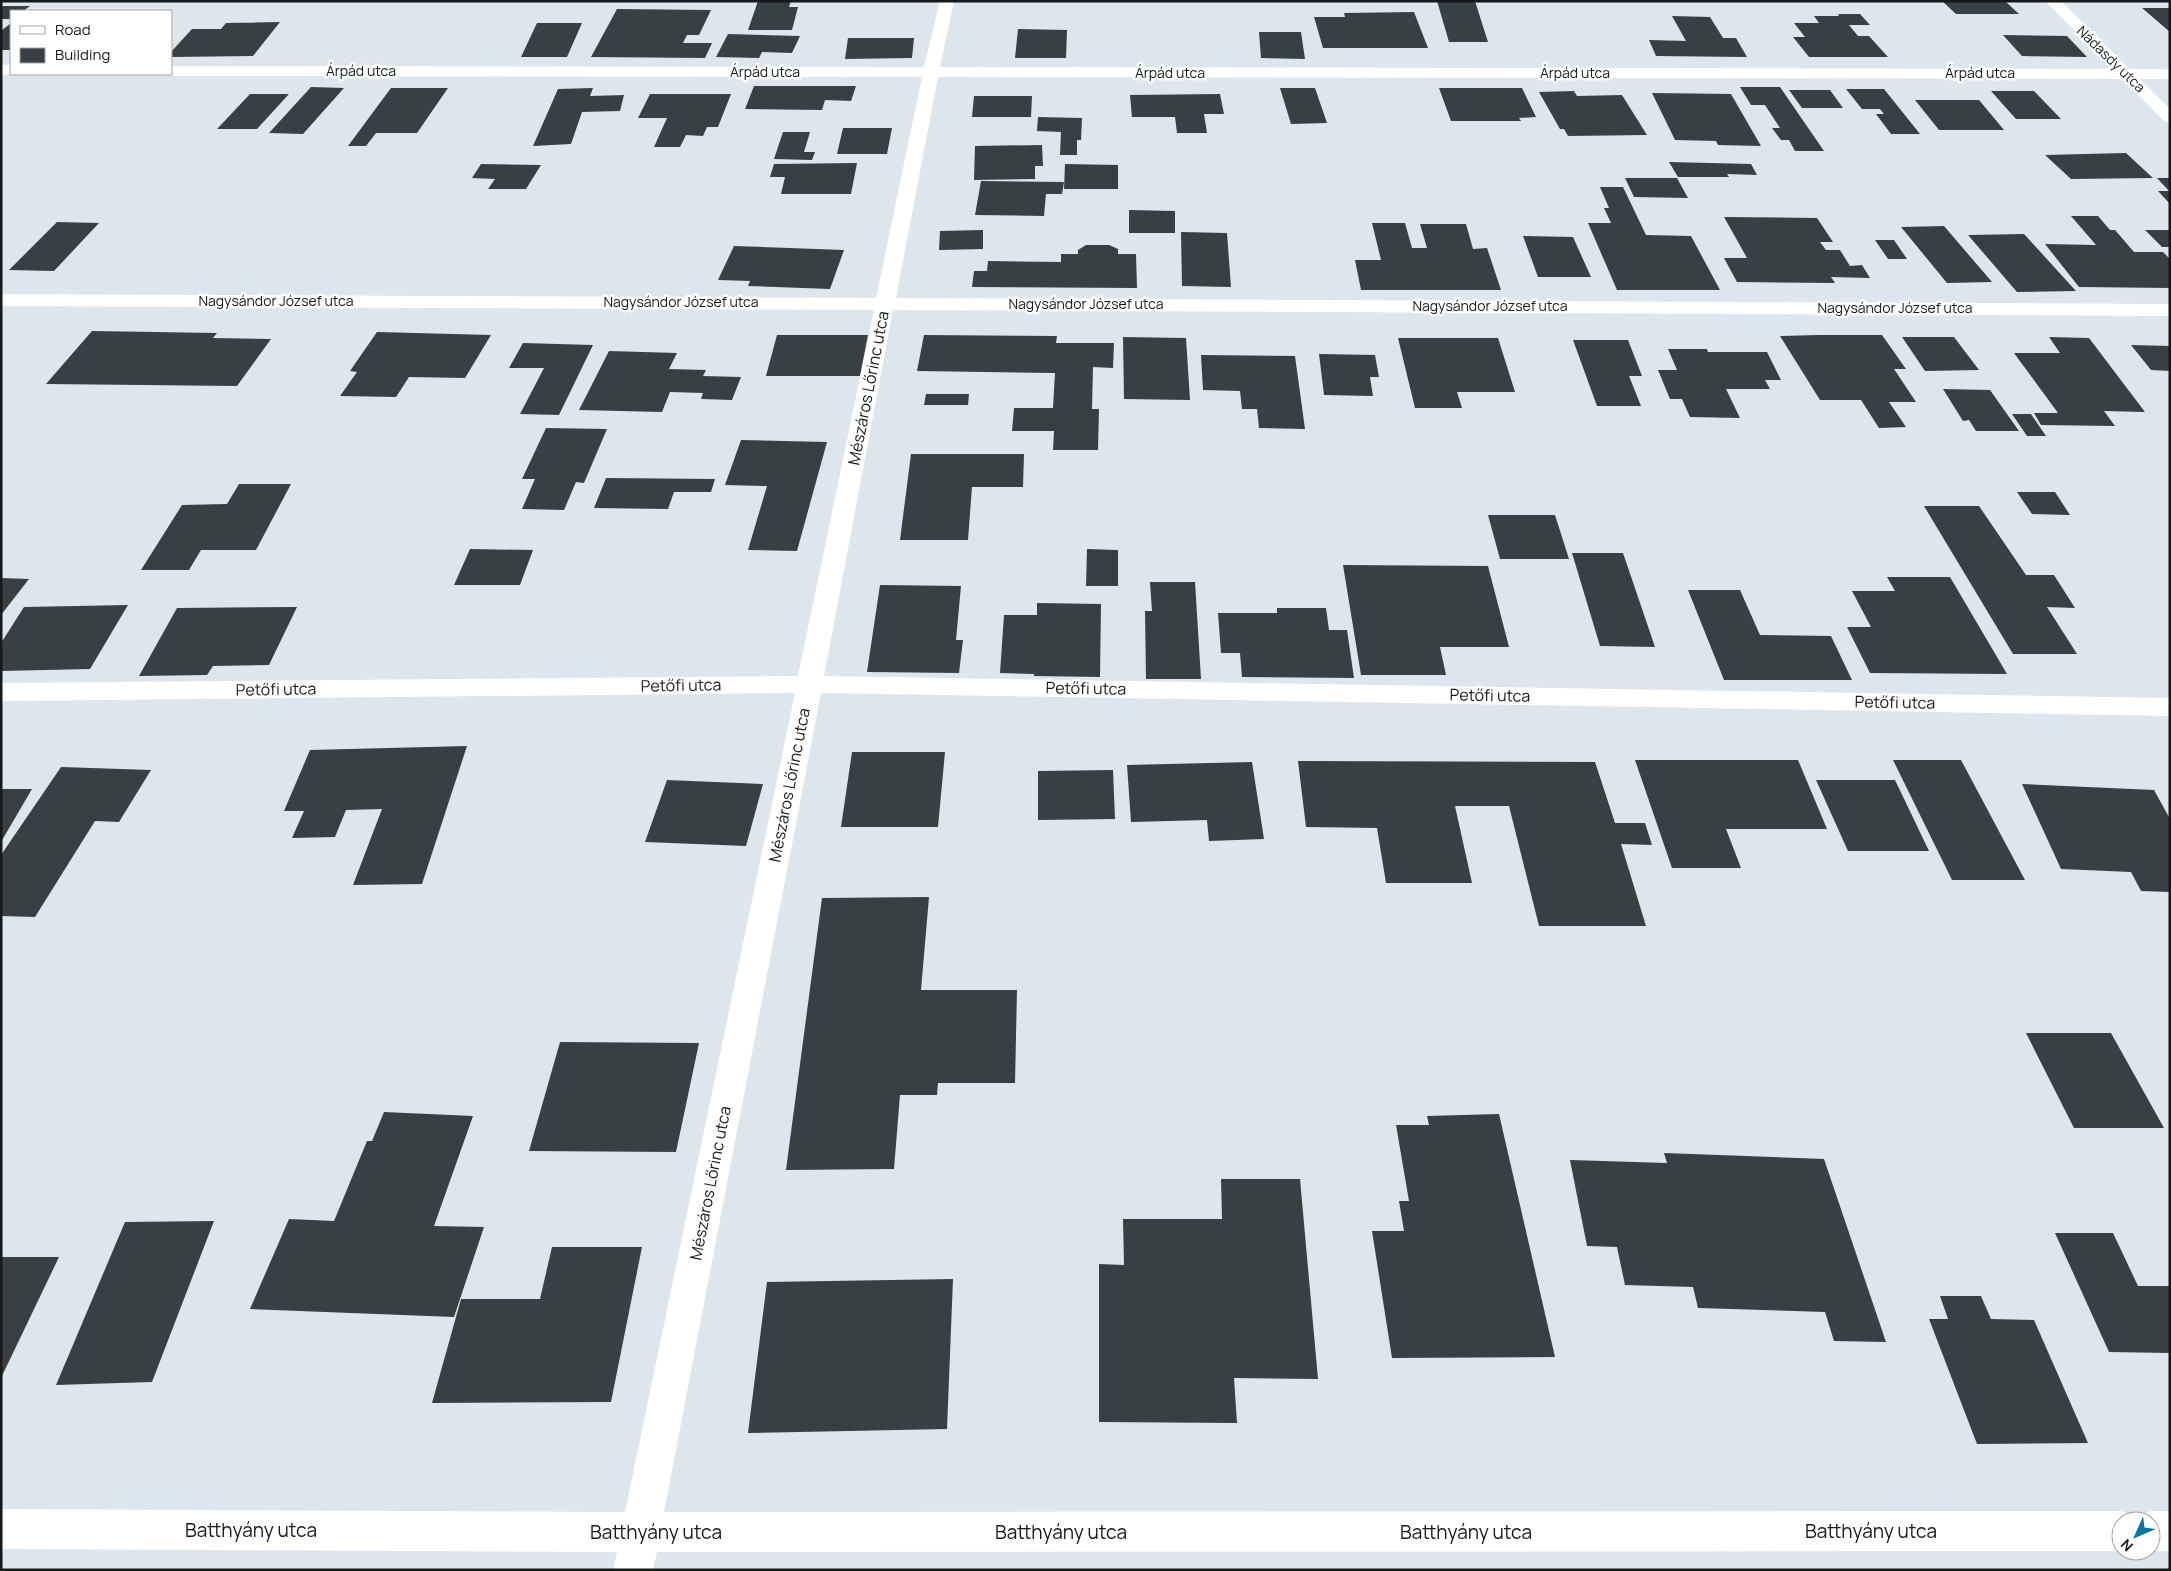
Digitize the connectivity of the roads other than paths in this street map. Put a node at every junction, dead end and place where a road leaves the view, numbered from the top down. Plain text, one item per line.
1 (947, 1) edge
2 (2052, 1) edge
3 (172, 71) edge
4 (931, 72) junction
5 (2127, 74) junction
6 (2170, 74) edge
7 (2170, 118) edge
8 (1, 300) edge
9 (885, 303) junction
10 (2170, 310) edge
11 (809, 684) junction
12 (1, 692) edge
13 (2170, 707) edge
14 (1, 1529) edge
15 (2111, 1531) edge
16 (641, 1532) junction
17 (634, 1570) edge

1 - 4 street, Mészáros Lőrinc utca
2 - 5 street, Nádasdy utca
3 - 4 street, Árpád utca
4 - 5 street, Árpád utca
4 - 9 street, Mészáros Lőrinc utca
5 - 6 street, Árpád utca
5 - 7 street, Nádasdy utca
8 - 9 street, Nagysándor József utca
9 - 10 street, Nagysándor József utca
9 - 11 street, Mészáros Lőrinc utca
11 - 12 street, Petőfi utca
11 - 13 street, Petőfi utca
11 - 16 street, Mészáros Lőrinc utca
14 - 16 street, Batthyány utca
15 - 16 street, Batthyány utca
16 - 17 street, Mészáros Lőrinc utca

